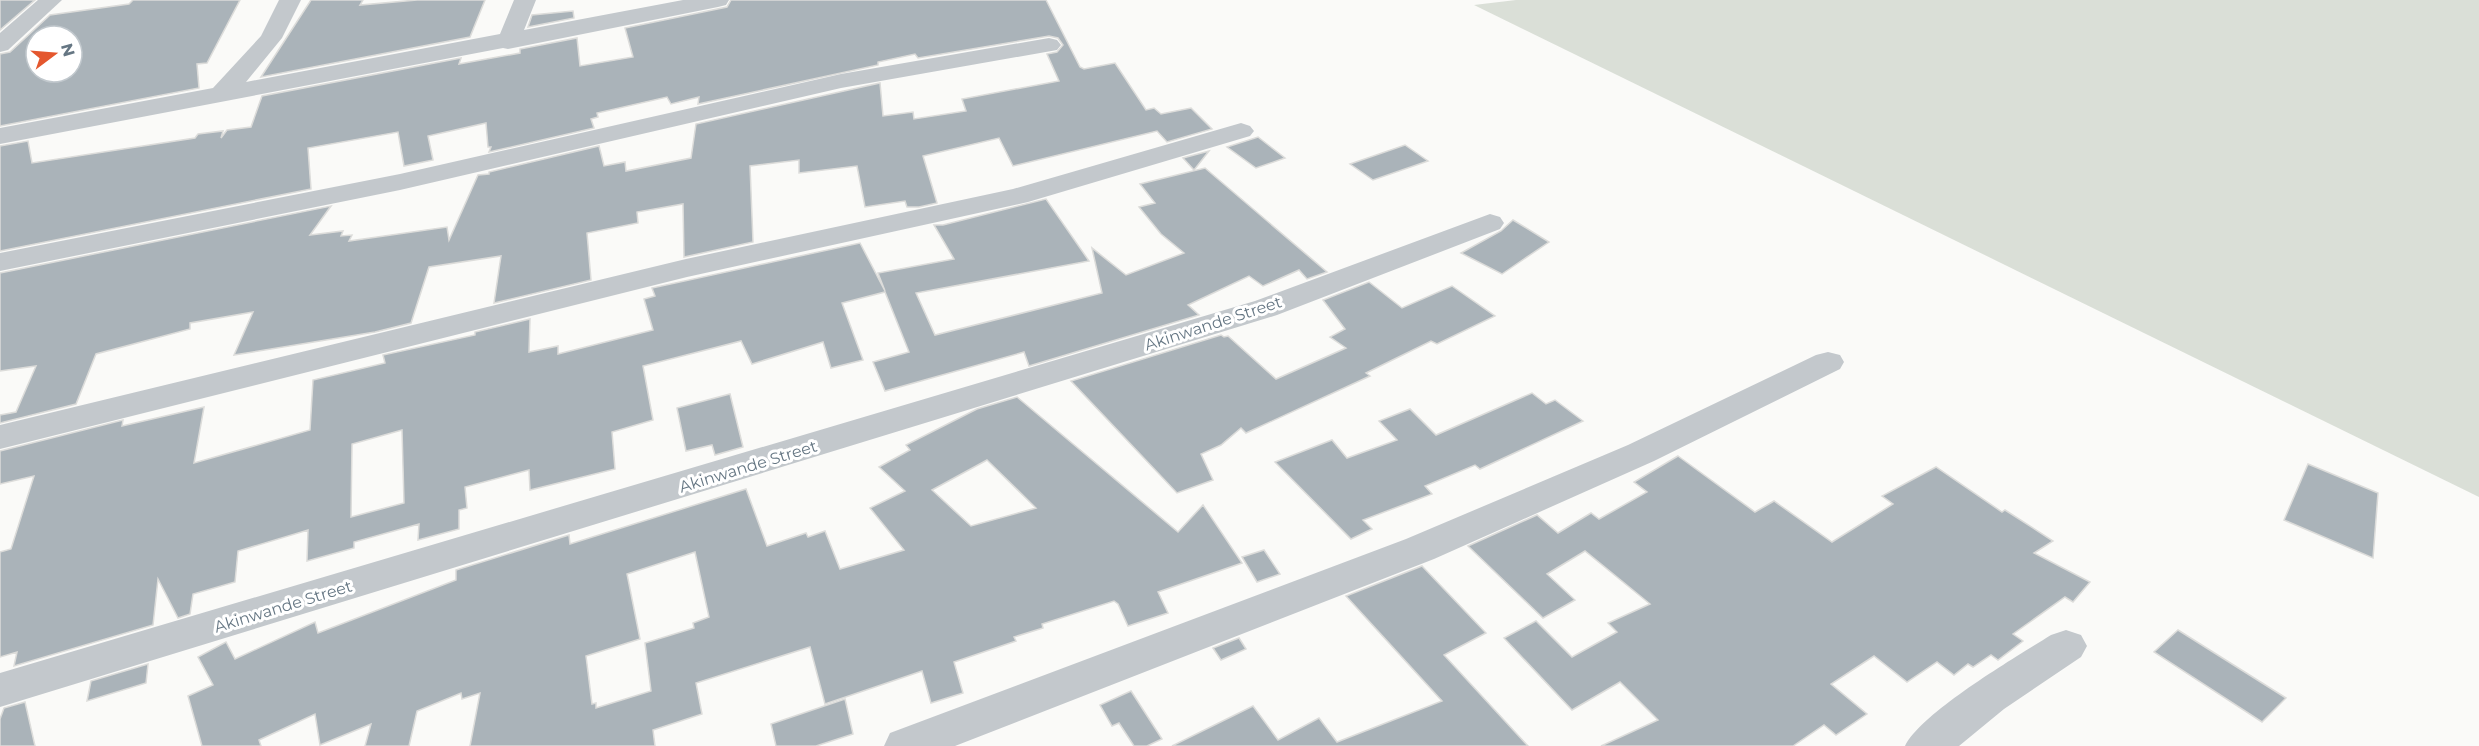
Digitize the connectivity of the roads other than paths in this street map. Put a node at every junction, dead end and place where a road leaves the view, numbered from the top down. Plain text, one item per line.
1 (51, 0) edge
2 (290, 0) edge
3 (525, 0) edge
4 (718, 0) edge
5 (688, 3) edge
6 (508, 42) junction
7 (0, 45) edge
8 (1049, 45) dead end
9 (223, 92) junction
10 (1242, 131) dead end
11 (0, 136) edge
12 (1490, 223) dead end
13 (0, 262) edge
14 (1828, 362) dead end
15 (0, 437) edge
16 (2066, 645) dead end
17 (0, 690) edge
18 (906, 746) edge
19 (1927, 746) edge

1 - 7 street
2 - 9 street
3 - 6 street
4 - 5 street
5 - 6 street
6 - 9 street
8 - 13 street
9 - 11 street
10 - 15 street
12 - 17 street, Akinwande Street
14 - 18 street
16 - 19 street

